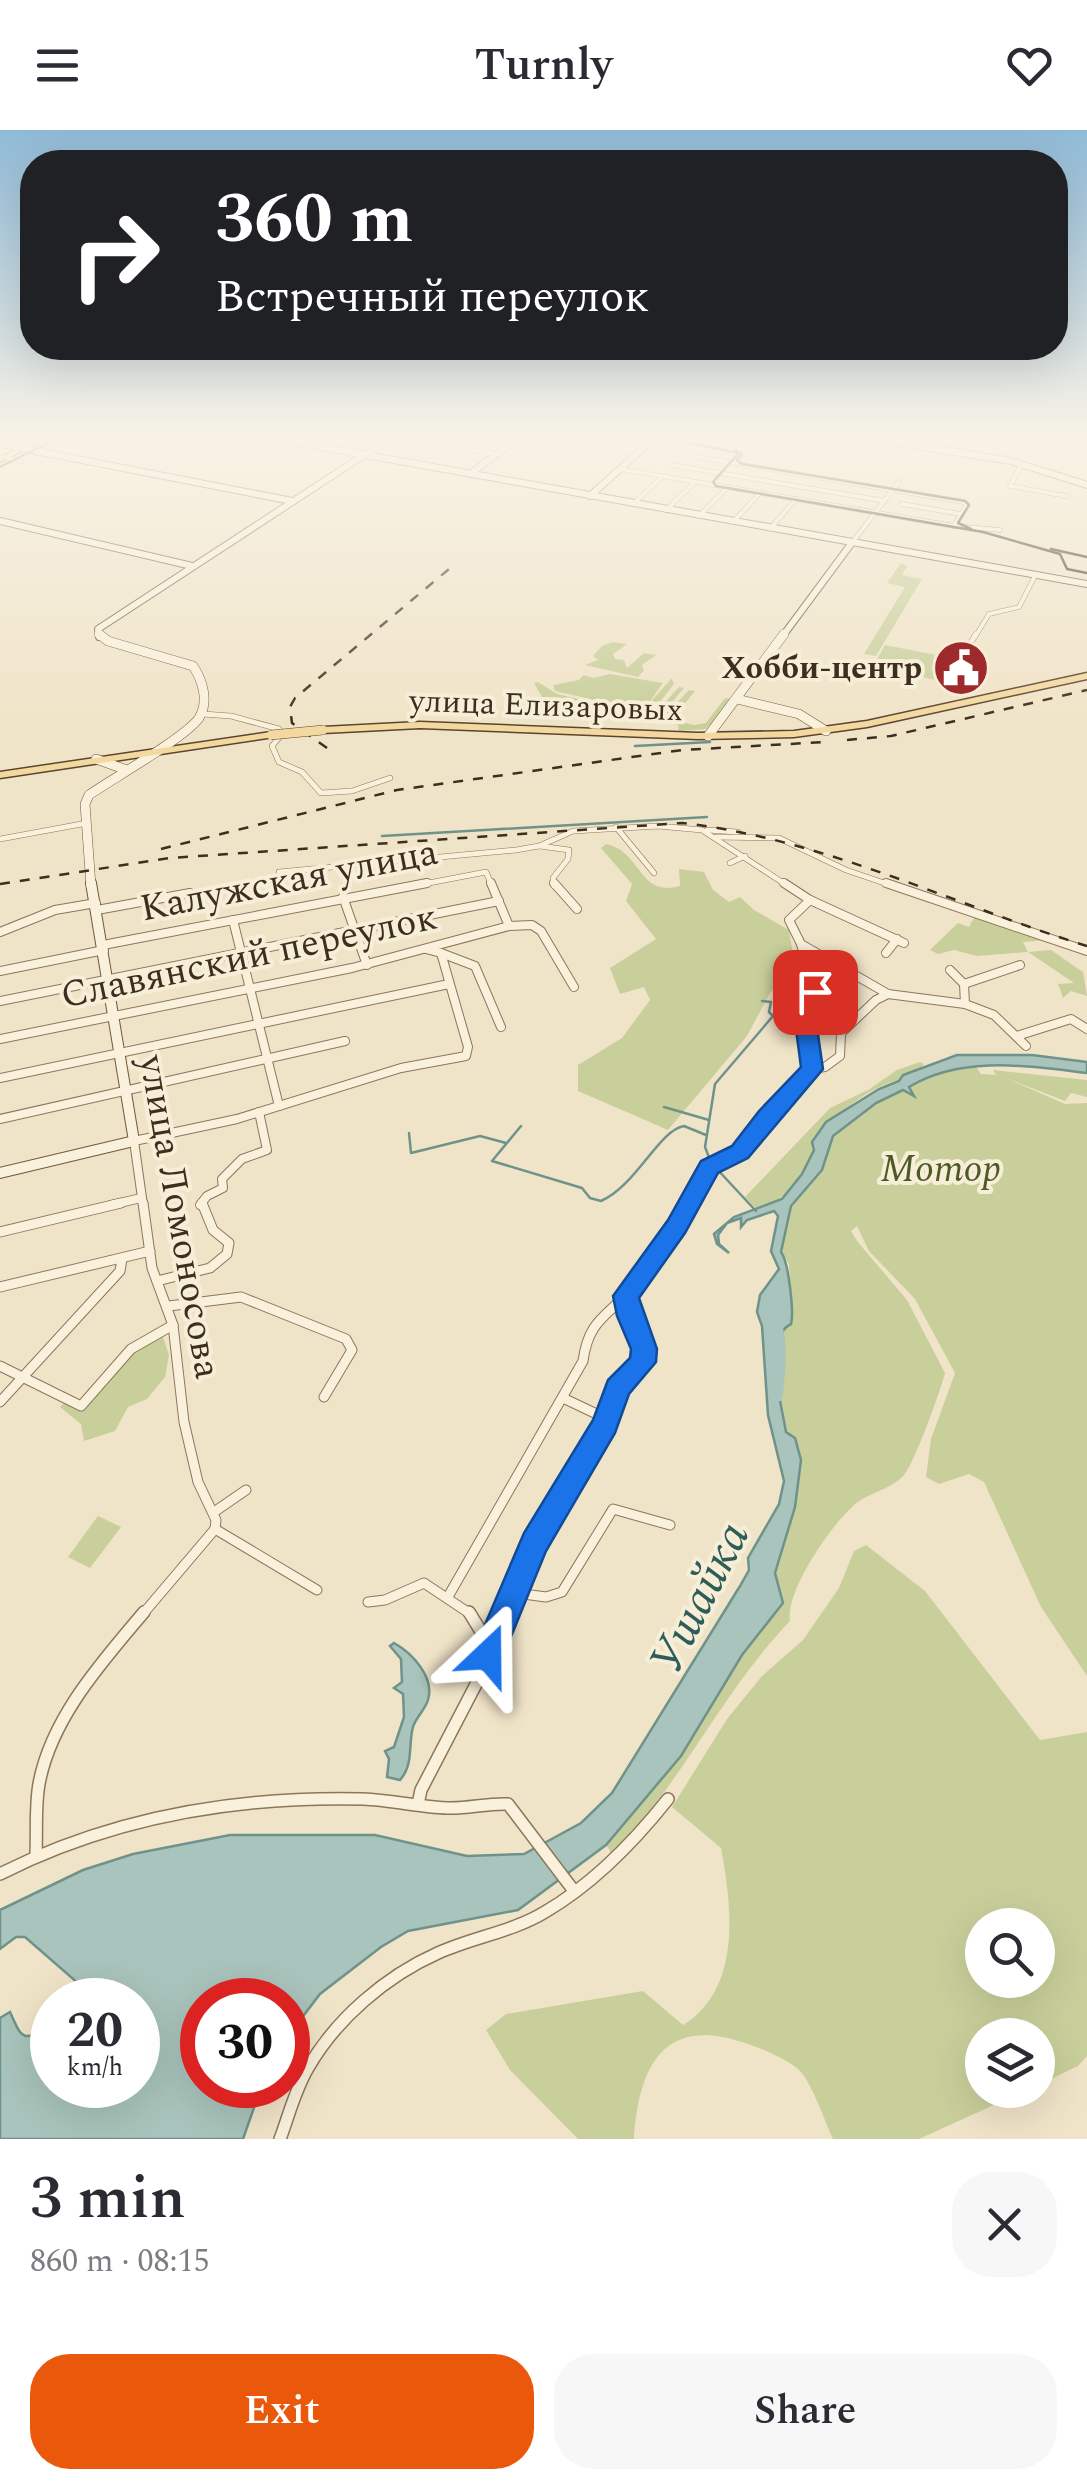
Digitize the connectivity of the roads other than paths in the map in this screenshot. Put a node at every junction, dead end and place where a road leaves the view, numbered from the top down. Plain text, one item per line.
1 (59, 535) edge
2 (240, 535) edge
3 (801, 535) edge
4 (858, 535) edge
5 (851, 544) junction
6 (192, 566) junction
7 (1035, 576) junction
8 (1087, 584) edge
9 (953, 672) dead end
10 (1087, 676) edge
11 (737, 699) junction
12 (203, 714) junction
13 (826, 730) junction
14 (184, 731) junction
15 (708, 736) junction
16 (192, 744) junction
17 (158, 749) junction
18 (96, 759) junction
19 (126, 770) junction
20 (0, 775) edge
21 (390, 778) dead end
22 (88, 823) junction
23 (616, 828) junction
24 (702, 830) junction
25 (752, 835) junction
26 (718, 837) junction
27 (0, 839) edge
28 (539, 846) junction
29 (745, 856) junction
30 (435, 857) junction
31 (730, 863) dead end
32 (280, 872) dead end
33 (654, 873) dead end
34 (444, 879) junction
35 (190, 894) dead end
36 (343, 897) junction
37 (810, 900) junction
38 (499, 901) junction
39 (96, 907) junction
40 (576, 909) dead end
41 (233, 920) junction
42 (510, 926) junction
43 (354, 931) junction
44 (0, 932) edge
45 (801, 944) junction
46 (103, 948) junction
47 (426, 950) junction
48 (1087, 951) edge
49 (886, 952) dead end
50 (441, 953) junction
51 (240, 954) junction
52 (367, 965) junction
53 (1020, 965) dead end
54 (950, 970) dead end
55 (0, 971) edge
56 (109, 978) junction
57 (449, 984) junction
58 (964, 984) junction
59 (574, 987) dead end
60 (248, 988) junction
61 (888, 994) junction
62 (0, 1001) edge
63 (965, 1004) junction
64 (114, 1015) junction
65 (259, 1024) junction
66 (500, 1027) dead end
67 (1087, 1029) edge
68 (1017, 1036) junction
69 (0, 1039) edge
70 (345, 1041) dead end
71 (1026, 1046) dead end
72 (120, 1054) junction
73 (268, 1060) junction
74 (812, 1069) junction
75 (0, 1078) edge
76 (126, 1092) junction
77 (279, 1106) junction
78 (260, 1112) junction
79 (0, 1119) edge
80 (134, 1140) junction
81 (0, 1173) edge
82 (141, 1198) junction
83 (0, 1232) edge
84 (150, 1252) junction
85 (122, 1259) junction
86 (158, 1281) junction
87 (0, 1287) edge
88 (626, 1296) junction
89 (169, 1306) junction
90 (173, 1325) junction
91 (0, 1366) edge
92 (21, 1379) junction
93 (324, 1397) dead end
94 (563, 1398) junction
95 (0, 1402) edge
96 (604, 1418) junction
97 (246, 1490) dead end
98 (214, 1512) junction
99 (670, 1525) dead end
100 (215, 1529) junction
101 (318, 1590) dead end
102 (516, 1593) junction
103 (449, 1595) junction
104 (368, 1602) dead end
105 (488, 1648) junction
106 (668, 1799) dead end
107 (418, 1804) junction
108 (36, 1854) junction
109 (0, 1874) edge
110 (573, 1889) junction
111 (280, 2139) edge

1 - 6 street
2 - 6 street
3 - 5 street
4 - 5 street
5 - 7 street
5 - 11 street
6 - 12 street
7 - 8 street
7 - 9 street
10 - 13 main road, улица Елизаровых
11 - 13 street
11 - 15 street
12 - 14 street
12 - 21 street
13 - 15 main road, улица Елизаровых
14 - 16 street
14 - 17 street
15 - 16 main road, улица Елизаровых, bridge
16 - 17 main road, улица Елизаровых
17 - 18 main road, улица Елизаровых
17 - 19 street
18 - 19 street
18 - 20 main road, улица Елизаровых
19 - 22 street
22 - 27 street
22 - 39 street, улица Ломоносова
23 - 24 street
23 - 28 street
23 - 33 street
24 - 25 street
24 - 26 street
25 - 26 street
25 - 48 street
26 - 29 street
28 - 30 street
28 - 40 street
29 - 31 street
29 - 37 street
30 - 32 street
30 - 34 street
34 - 36 street, Калужская улица
34 - 38 street, Калужская улица
35 - 39 street
36 - 41 street, Калужская улица
36 - 43 street
37 - 45 street
37 - 49 street
38 - 42 street
38 - 43 street
39 - 44 street
39 - 46 street, улица Ломоносова
41 - 46 street, Калужская улица
41 - 51 street
42 - 47 street, Славянский переулок
42 - 59 street
43 - 51 street
43 - 52 street
45 - 61 street
45 - 74 street
46 - 55 street, Калужская улица
46 - 56 street, улица Ломоносова
47 - 50 street
47 - 52 street, Славянский переулок
50 - 57 street
50 - 66 street
51 - 56 street
51 - 60 street
52 - 60 street, Славянский переулок
53 - 58 street
54 - 58 street
56 - 62 street
56 - 64 street, улица Ломоносова
57 - 65 street
57 - 77 street
58 - 63 street
60 - 64 street, Славянский переулок
60 - 65 street
61 - 63 street
61 - 74 street
63 - 68 street
64 - 69 street, Славянский переулок
64 - 72 street, улица Ломоносова
65 - 72 street
65 - 73 street
67 - 68 street
68 - 71 street
70 - 73 street
72 - 75 street
72 - 76 street, улица Ломоносова
73 - 76 street
73 - 77 street
74 - 88 street
76 - 79 street
76 - 80 street, улица Ломоносова
77 - 78 street
78 - 80 street
78 - 86 street
80 - 81 street
80 - 82 street, улица Ломоносова
82 - 83 street
82 - 84 street, улица Ломоносова
84 - 85 street
84 - 86 street, улица Ломоносова
85 - 87 street
85 - 92 street
86 - 89 street, улица Ломоносова
88 - 94 street
88 - 96 street
89 - 90 street, улица Ломоносова
89 - 93 street
90 - 92 street
90 - 98 street, улица Ломоносова
91 - 92 street
92 - 95 street
94 - 96 street
94 - 103 street
96 - 102 street
97 - 98 street
98 - 100 street, улица Ломоносова
99 - 102 street
100 - 101 street
100 - 108 street
102 - 105 street
103 - 104 street
103 - 105 street
105 - 107 street
106 - 110 street
107 - 108 street
107 - 110 street
108 - 109 street
110 - 111 street

